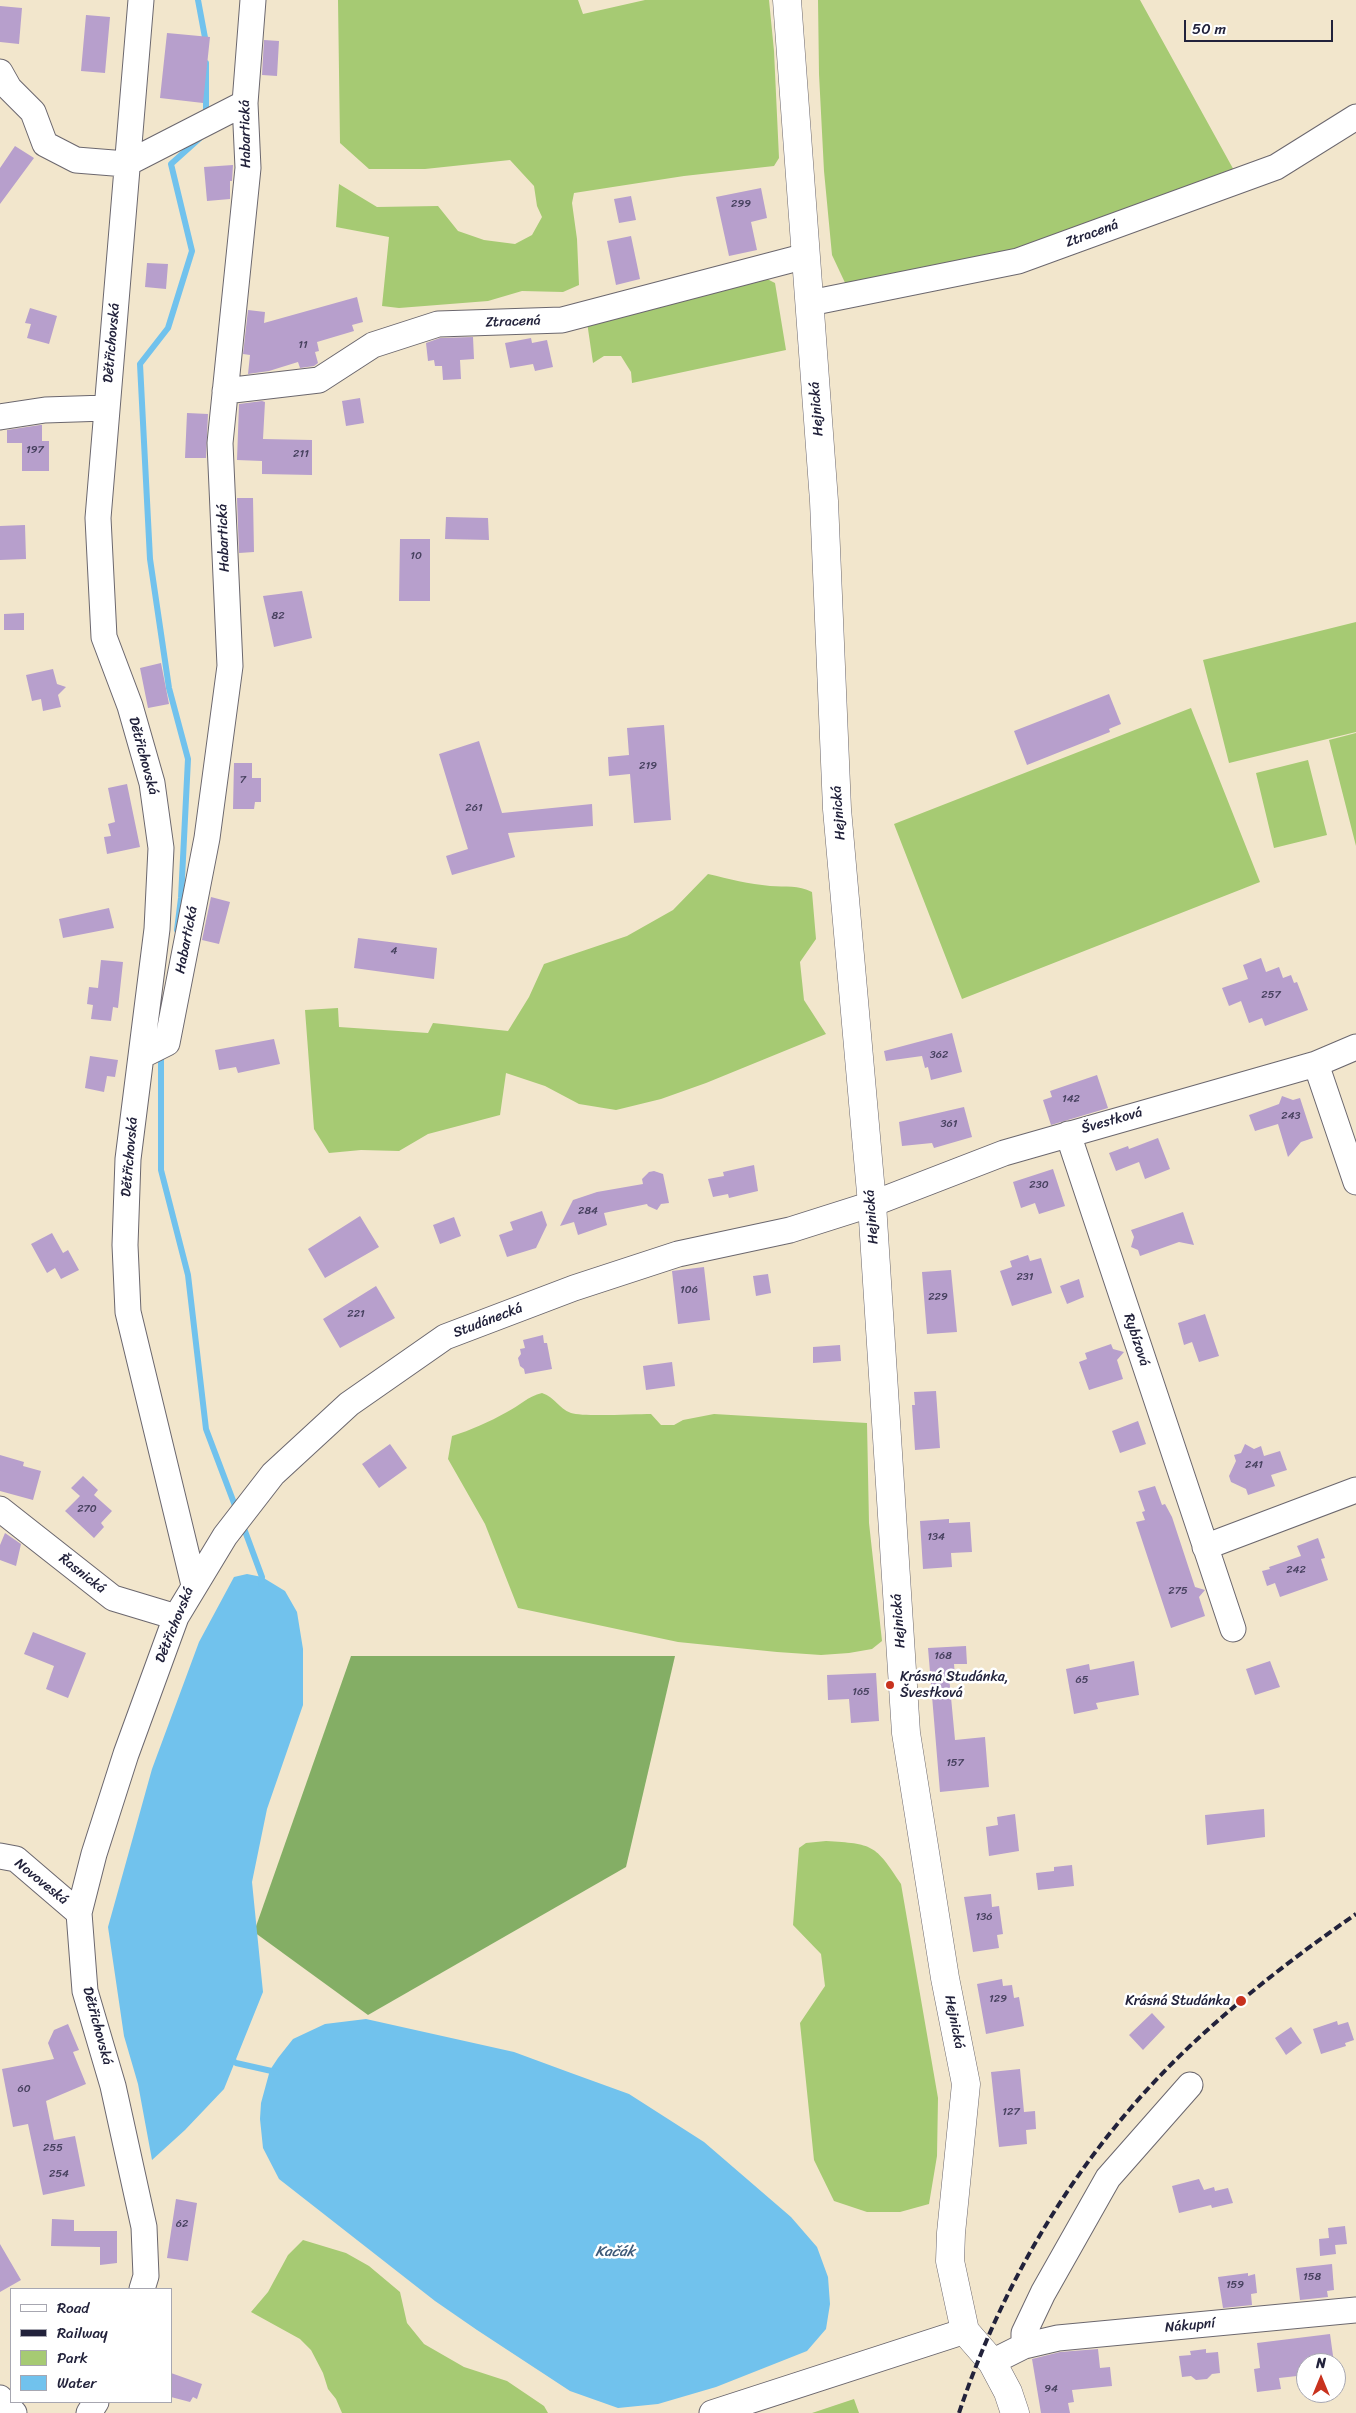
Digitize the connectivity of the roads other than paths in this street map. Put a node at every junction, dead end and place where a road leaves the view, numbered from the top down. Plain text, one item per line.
1 (141, 0) edge
2 (252, 0) edge
3 (787, 0) edge
4 (0, 72) edge
5 (244, 103) junction
6 (1356, 117) edge
7 (126, 164) junction
8 (806, 256) junction
9 (810, 302) junction
10 (225, 391) junction
11 (106, 408) junction
12 (0, 417) edge
13 (1356, 1047) edge
14 (141, 1056) junction
15 (1316, 1064) junction
16 (1068, 1134) junction
17 (1356, 1182) edge
18 (872, 1204) junction
19 (1356, 1490) edge
20 (0, 1509) edge
21 (1205, 1547) junction
22 (194, 1585) junction
23 (176, 1617) junction
24 (1233, 1629) dead end
25 (0, 1856) edge
26 (79, 1913) junction
27 (1190, 2085) dead end
28 (142, 2288) edge
29 (1356, 2310) edge
30 (965, 2331) junction
31 (1024, 2346) junction
32 (992, 2362) junction
33 (0, 2398) edge
34 (14, 2413) edge
35 (712, 2413) edge
36 (1015, 2413) edge

1 - 7 street, Dětřichovská
2 - 5 street, Habartická
3 - 8 main road, Hejnická
4 - 7 street
5 - 7 street
5 - 10 street, Habartická
6 - 9 street, Ztracená
7 - 11 street, Dětřichovská
8 - 9 main road, Hejnická
8 - 10 street, Ztracená
9 - 18 main road, Hejnická
10 - 14 street, Habartická
11 - 12 street
11 - 14 street, Dětřichovská
13 - 15 street, Švestková
14 - 22 street, Dětřichovská
15 - 16 street, Švestková
15 - 17 street
16 - 18 street, Švestková
16 - 21 street, Rybízová
18 - 22 street, Studánecká
18 - 30 main road, Hejnická
19 - 21 street
20 - 23 street, Řasnická
21 - 24 street, Rybízová
22 - 23 street, Dětřichovská
23 - 26 street, Dětřichovská
25 - 26 street, Novoveská
26 - 28 street, Dětřichovská
27 - 31 street
29 - 31 street, Nákupní
30 - 32 main road, Hejnická
30 - 35 street
31 - 32 street, Nákupní
32 - 36 main road, Hejnická
33 - 34 street

